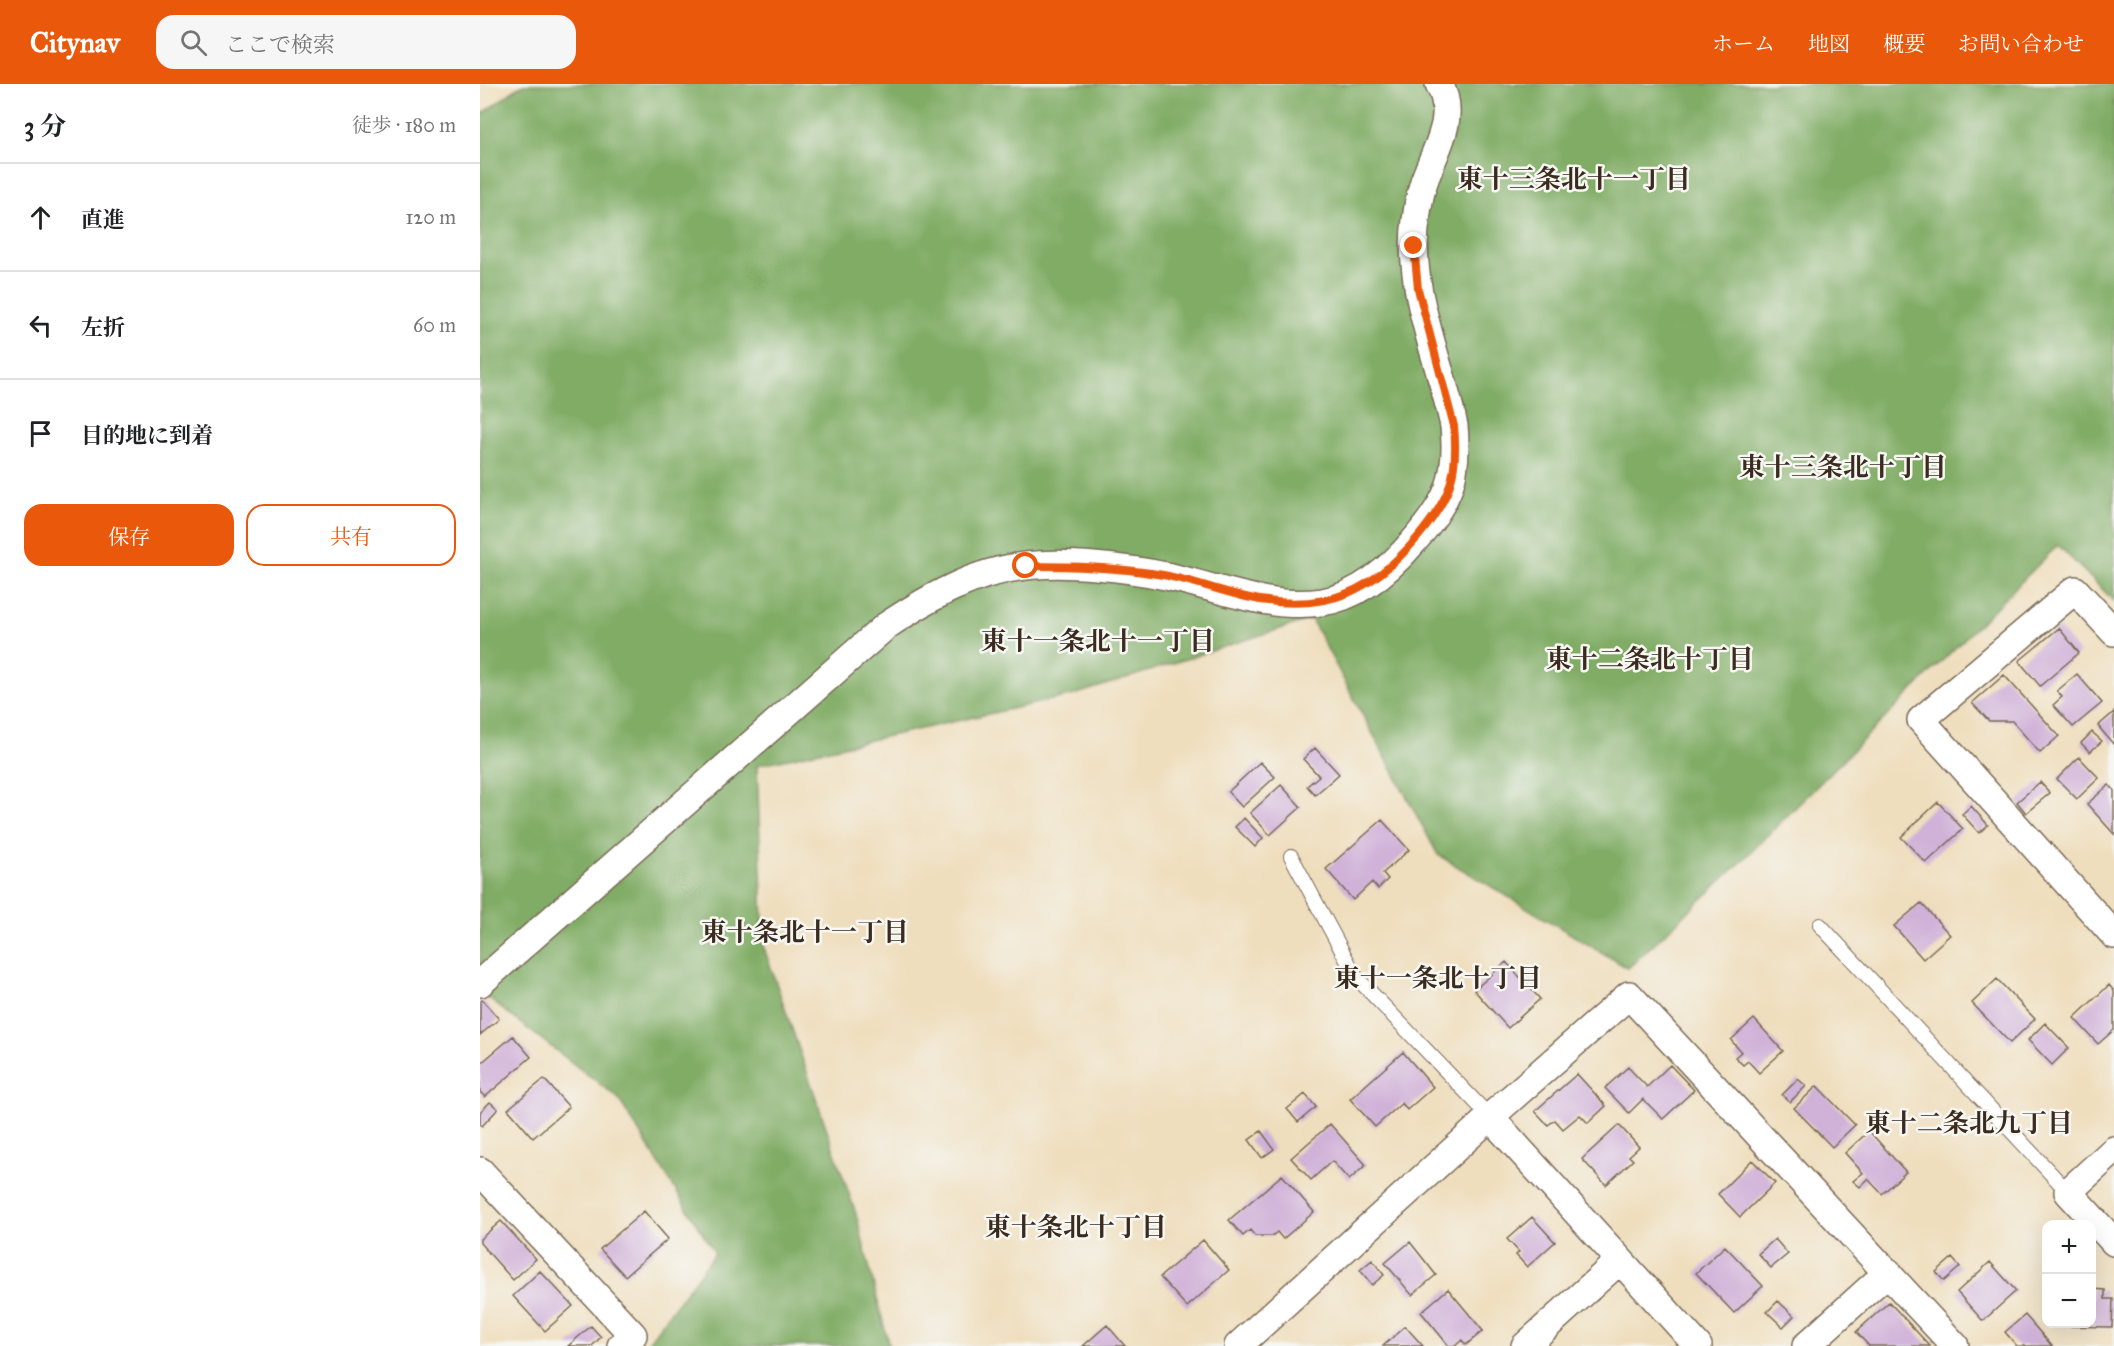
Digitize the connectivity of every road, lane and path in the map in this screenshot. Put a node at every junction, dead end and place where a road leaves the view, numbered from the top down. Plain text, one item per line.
1 (1439, 84) edge
2 (2114, 632) edge
3 (1291, 856) dead end
4 (1820, 925) dead end
5 (2114, 935) edge
6 (480, 983) edge
7 (1490, 1118) junction
8 (2114, 1150) edge
9 (480, 1171) edge
10 (2068, 1192) junction
11 (2114, 1242) edge
12 (1620, 1260) junction
13 (1888, 1272) junction
14 (621, 1346) edge
15 (1238, 1346) edge
16 (1525, 1346) edge
17 (1698, 1346) edge
18 (1806, 1346) edge
19 (1954, 1346) edge

1 - 6 street
2 - 5 street
3 - 7 lane
4 - 10 lane
7 - 12 street
7 - 13 street
7 - 15 street
8 - 10 street
9 - 14 street
10 - 11 street
12 - 16 street
12 - 17 street
13 - 18 street
13 - 19 street

